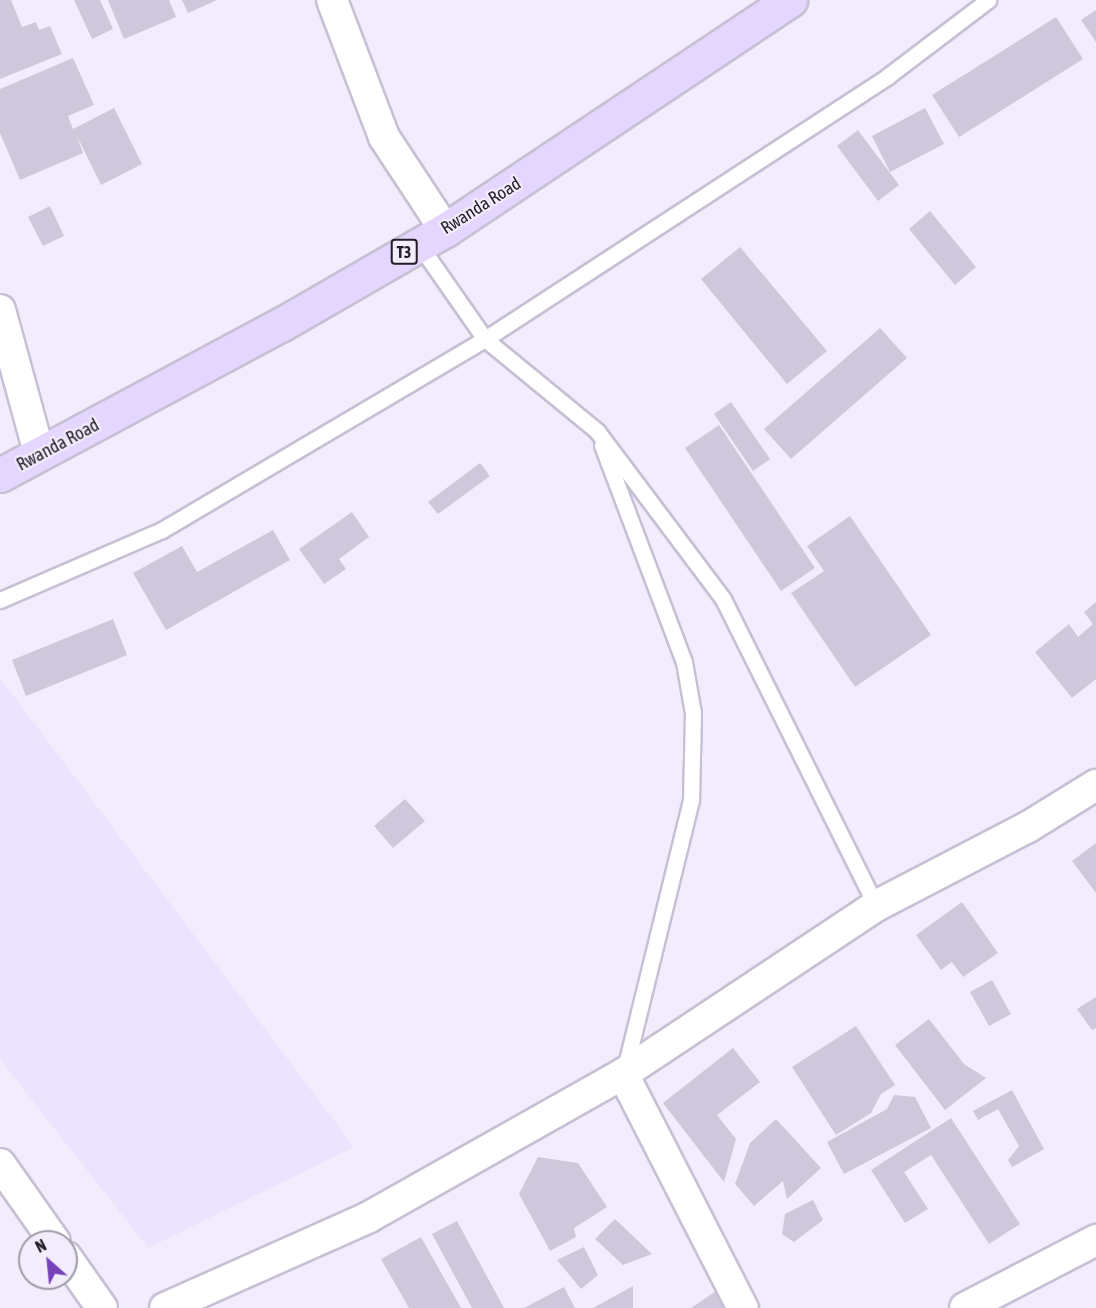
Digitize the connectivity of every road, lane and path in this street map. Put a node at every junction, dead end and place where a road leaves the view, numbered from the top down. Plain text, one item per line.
1 (332, 0) edge
2 (790, 0) edge
3 (988, 0) edge
4 (760, 10) edge
5 (432, 236) junction
6 (0, 310) edge
7 (485, 339) junction
8 (597, 431) junction
9 (40, 456) junction
10 (0, 475) edge
11 (0, 600) edge
12 (1096, 785) edge
13 (876, 906) junction
14 (623, 1074) junction
15 (0, 1164) edge
16 (47, 1230) edge
17 (1096, 1240) edge
18 (78, 1274) edge
19 (102, 1308) edge
20 (165, 1308) edge
21 (744, 1308) edge
22 (965, 1308) edge

1 - 5 street
2 - 4 highway, Rwanda Road / T3
3 - 7 lane
4 - 5 highway, Rwanda Road / T3
5 - 7 lane
5 - 9 highway, Rwanda Road / T3
6 - 9 street
7 - 8 lane
7 - 11 lane
8 - 13 lane
8 - 14 lane
9 - 10 highway, Rwanda Road / T3
12 - 13 street
13 - 14 street
14 - 20 street
14 - 21 street
15 - 16 street
17 - 22 street
18 - 19 street

